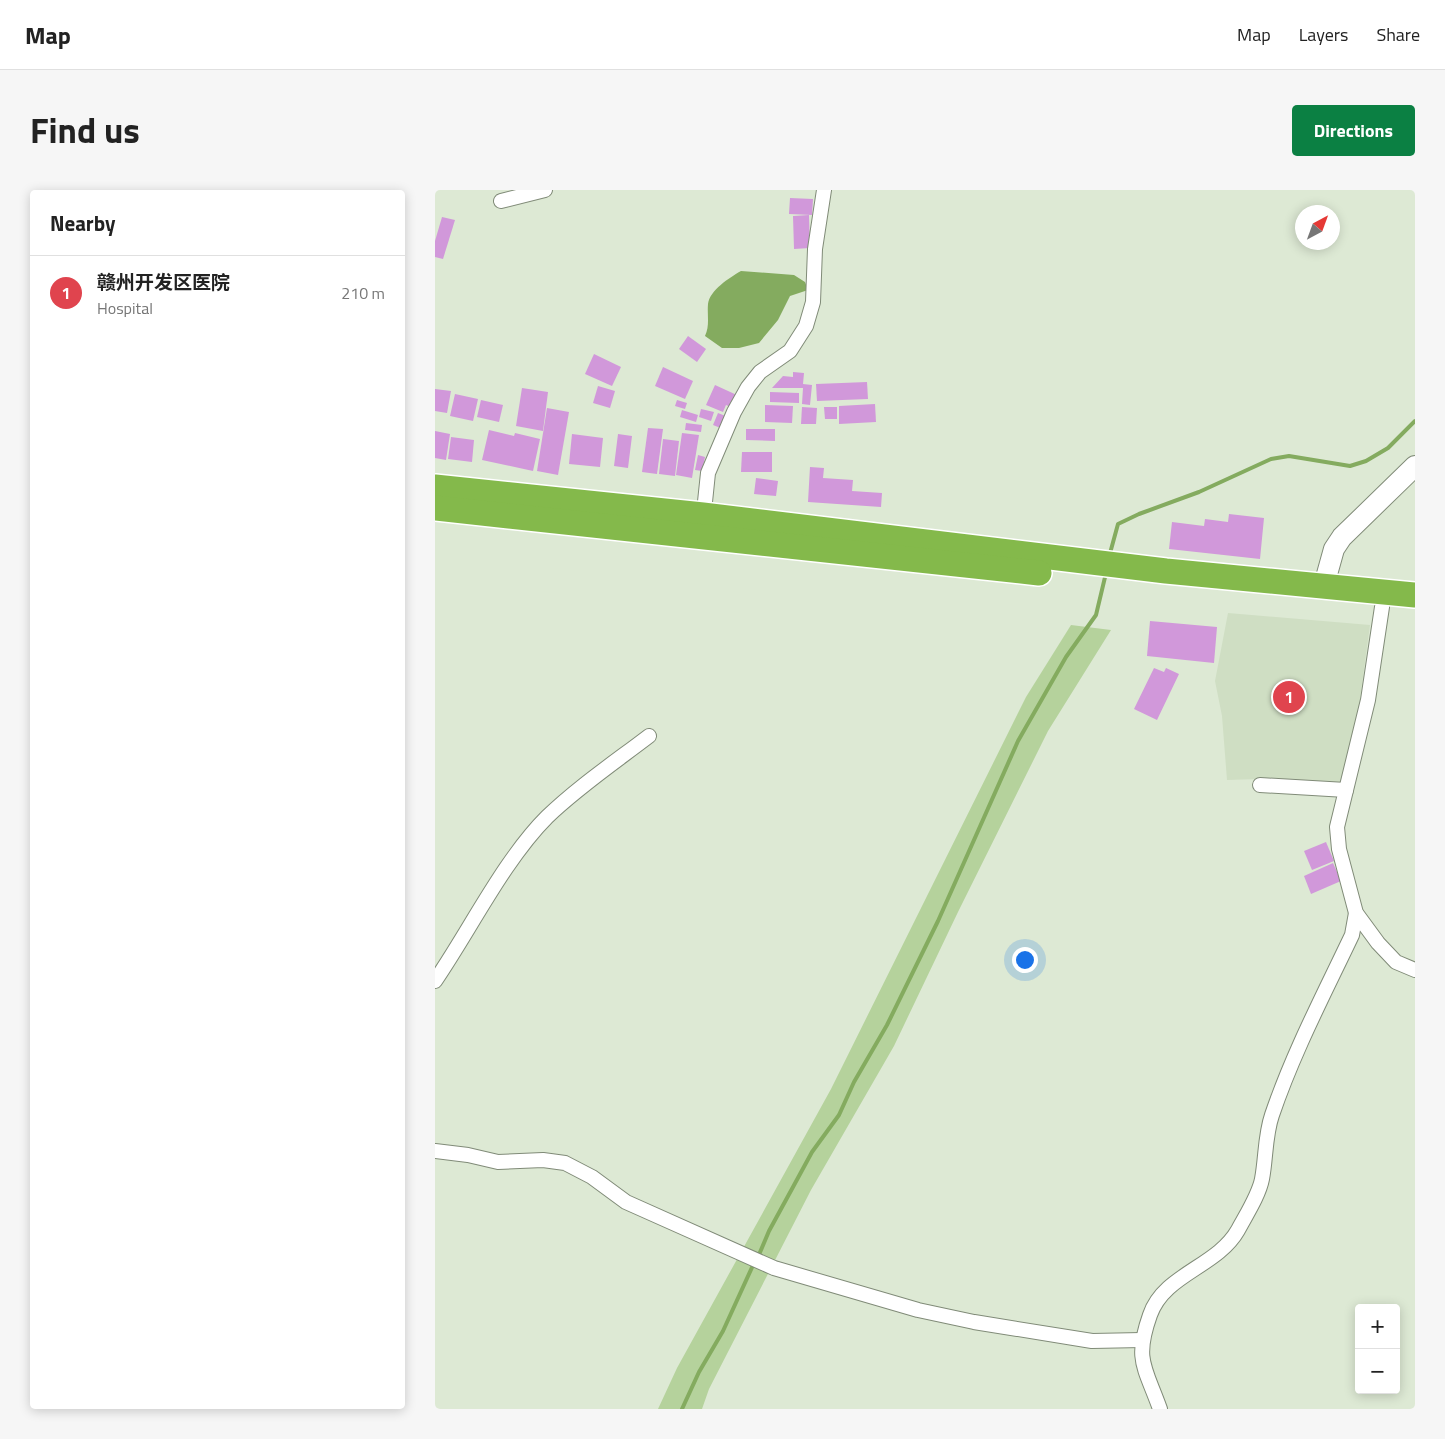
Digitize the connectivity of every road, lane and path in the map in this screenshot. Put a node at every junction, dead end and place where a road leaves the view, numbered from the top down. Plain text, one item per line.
1 (545, 190) edge
2 (824, 190) edge
3 (501, 201) dead end
4 (1415, 466) edge
5 (435, 488) edge
6 (435, 508) edge
7 (703, 526) junction
8 (1154, 577) junction
9 (1324, 585) junction
10 (1415, 595) edge
11 (1382, 607) junction
12 (1415, 611) edge
13 (649, 736) dead end
14 (1260, 785) dead end
15 (1346, 790) junction
16 (1356, 913) junction
17 (1415, 970) edge
18 (435, 981) edge
19 (435, 1151) edge
20 (1142, 1340) junction
21 (1160, 1409) edge

1 - 3 street
2 - 7 street
4 - 9 street
5 - 7 highway
6 - 7 highway
7 - 8 highway
8 - 9 highway
8 - 11 highway
9 - 10 highway
11 - 12 highway
11 - 15 street
13 - 18 street
14 - 15 street
15 - 16 street
16 - 17 street
16 - 20 street
19 - 20 street
20 - 21 street

